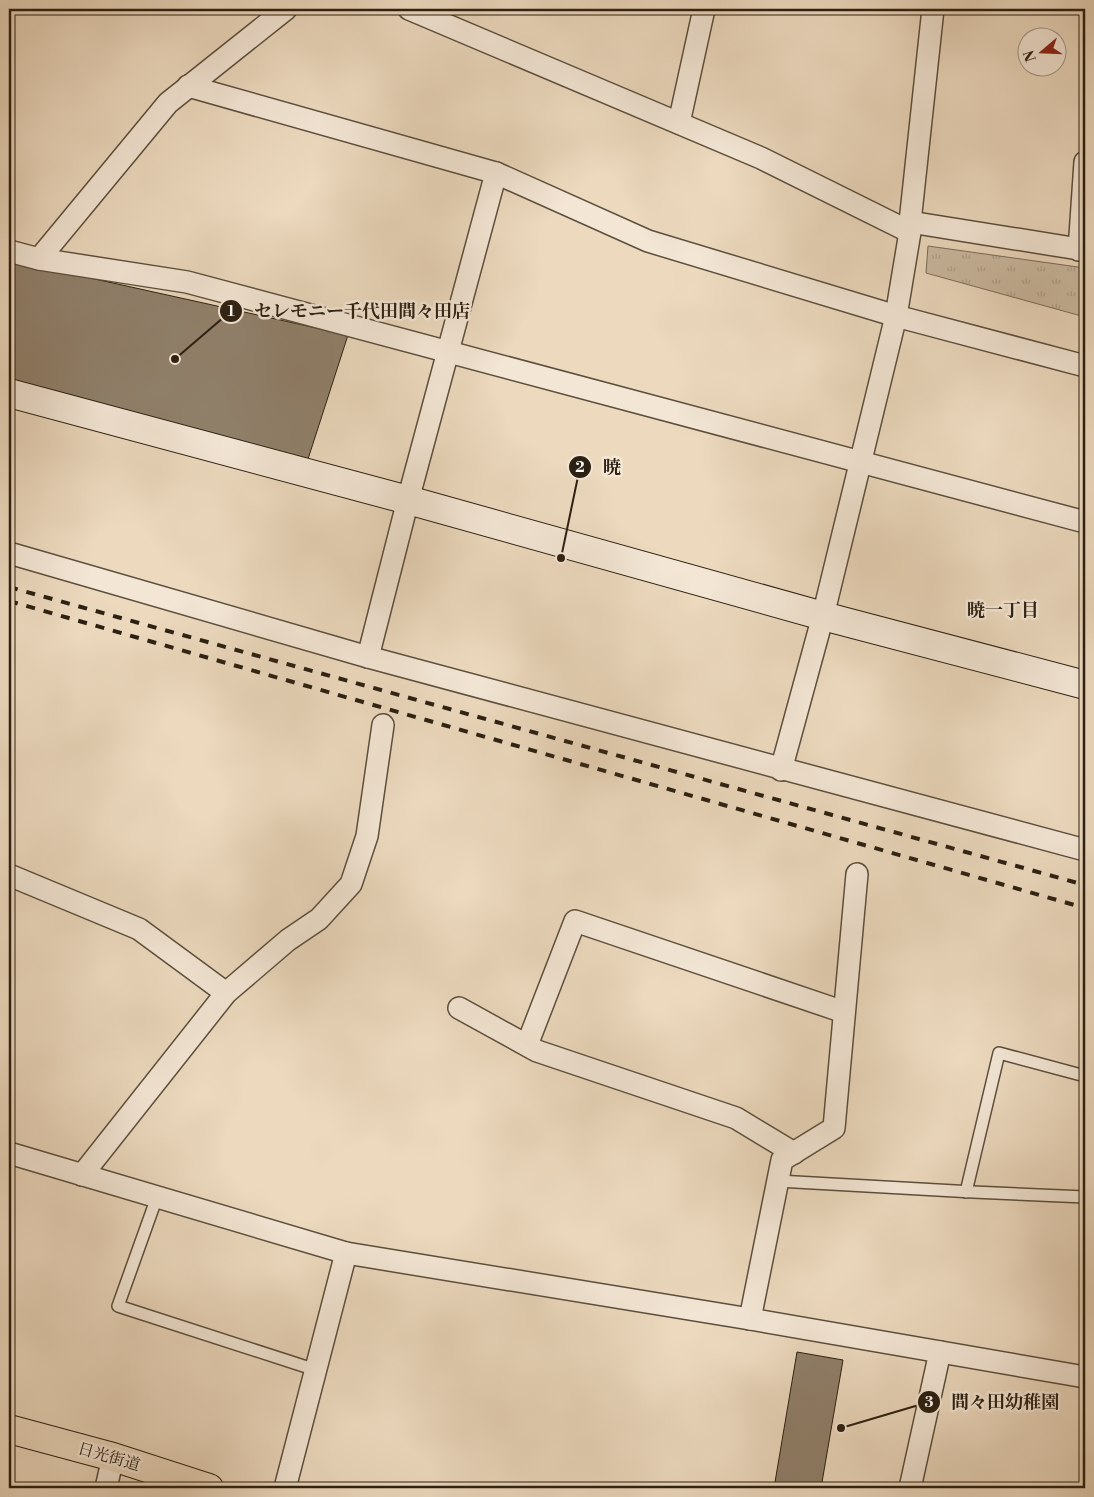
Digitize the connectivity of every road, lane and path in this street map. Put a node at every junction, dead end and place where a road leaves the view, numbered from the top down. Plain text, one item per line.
1 (286, 9) edge
2 (409, 9) edge
3 (704, 9) edge
4 (933, 9) edge
5 (188, 86) junction
6 (679, 123) junction
7 (1085, 162) edge
8 (496, 173) junction
9 (910, 227) junction
10 (1082, 250) edge
11 (9, 251) edge
12 (39, 259) junction
13 (896, 316) junction
14 (448, 352) junction
15 (1085, 366) edge
16 (9, 393) edge
17 (860, 461) junction
18 (408, 500) junction
19 (1085, 522) edge
20 (9, 553) edge
21 (823, 616) junction
22 (368, 657) junction
23 (1085, 685) edge
24 (383, 725) dead end
25 (781, 770) junction
26 (1085, 850) edge
27 (857, 874) dead end
28 (9, 876) edge
29 (226, 993) junction
30 (459, 1008) dead end
31 (844, 1012) junction
32 (527, 1045) junction
33 (1085, 1076) edge
34 (9, 1153) edge
35 (794, 1153) junction
36 (82, 1175) junction
37 (778, 1181) junction
38 (966, 1192) junction
39 (158, 1197) junction
40 (1085, 1197) edge
41 (346, 1253) junction
42 (750, 1319) junction
43 (940, 1352) junction
44 (316, 1370) junction
45 (1085, 1377) edge
46 (9, 1429) edge
47 (113, 1456) junction
48 (106, 1488) edge
49 (209, 1488) edge
50 (285, 1488) edge
51 (910, 1488) edge

1 - 5 street
2 - 6 street
3 - 6 street
4 - 9 street
5 - 8 street
5 - 12 street
6 - 9 street
7 - 10 street
8 - 13 street
8 - 14 street
9 - 10 street
9 - 13 street
11 - 12 street
12 - 14 street
13 - 15 street
13 - 17 street
14 - 17 street
14 - 18 street
16 - 18 street
17 - 19 street
17 - 21 street
18 - 21 street
18 - 22 street
20 - 22 street
21 - 23 street
21 - 25 street
22 - 25 street
24 - 29 street
25 - 26 street
27 - 31 street
28 - 29 street
29 - 36 street
30 - 32 street
31 - 32 street
31 - 35 street
32 - 35 street
33 - 38 lane
34 - 36 street
35 - 37 street
36 - 39 street
37 - 38 lane
37 - 42 street
38 - 40 lane
39 - 41 street
39 - 44 lane
41 - 42 street
41 - 44 street
42 - 43 street
43 - 45 street
43 - 51 street
44 - 50 street
46 - 47 highway, 日光街道
47 - 48 street
47 - 49 highway, 日光街道

